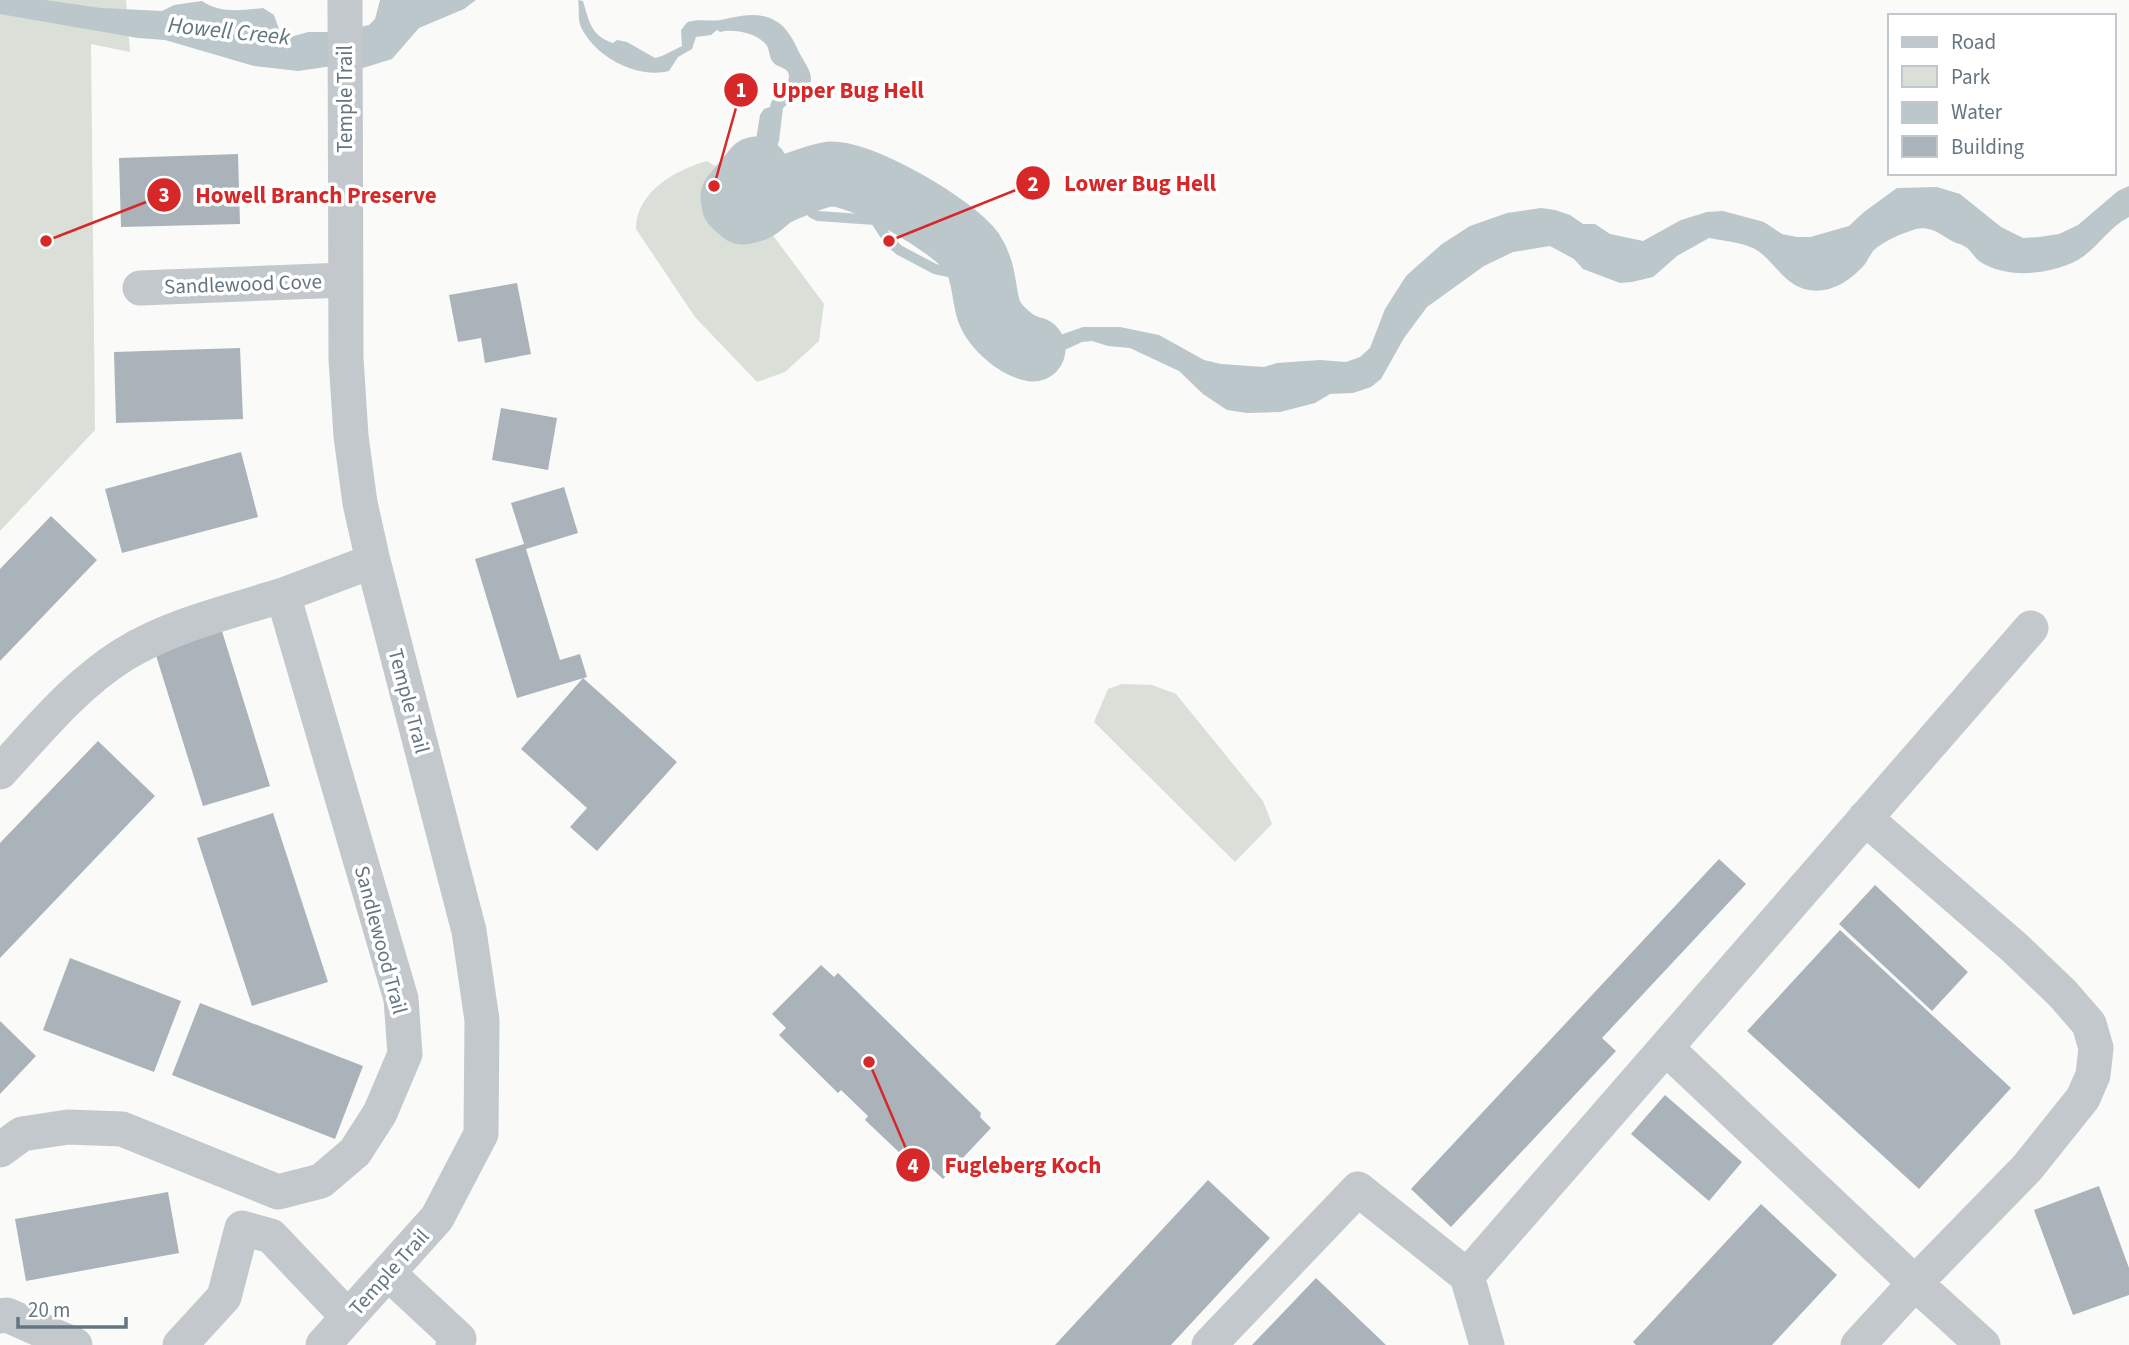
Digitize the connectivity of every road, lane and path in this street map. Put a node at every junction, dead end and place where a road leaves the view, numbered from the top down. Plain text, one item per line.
1 (345, 0) edge
2 (346, 280) junction
3 (140, 288) dead end
4 (373, 561) junction
5 (283, 595) junction
6 (2031, 628) dead end
7 (0, 772) edge
8 (1866, 818) junction
9 (1665, 1048) junction
10 (0, 1150) edge
11 (388, 1273) junction
12 (1467, 1276) junction
13 (1915, 1283) junction
14 (0, 1316) edge
15 (348, 1317) junction
16 (75, 1345) edge
17 (180, 1345) edge
18 (323, 1345) edge
19 (453, 1345) edge
20 (1209, 1345) edge
21 (1487, 1345) edge
22 (1858, 1345) edge
23 (1983, 1345) edge

1 - 2 street, Temple Trail
2 - 3 street, Sandlewood Cove
2 - 4 street, Temple Trail
4 - 5 street
4 - 11 street, Temple Trail
5 - 7 street
5 - 10 street, Sandlewood Trail
6 - 8 street
8 - 9 street
8 - 13 street
9 - 12 street
9 - 13 street
11 - 15 street, Temple Trail
11 - 19 street
12 - 20 street
12 - 21 street
13 - 22 street
13 - 23 street
14 - 16 street
15 - 17 street
15 - 18 street, Temple Trail

